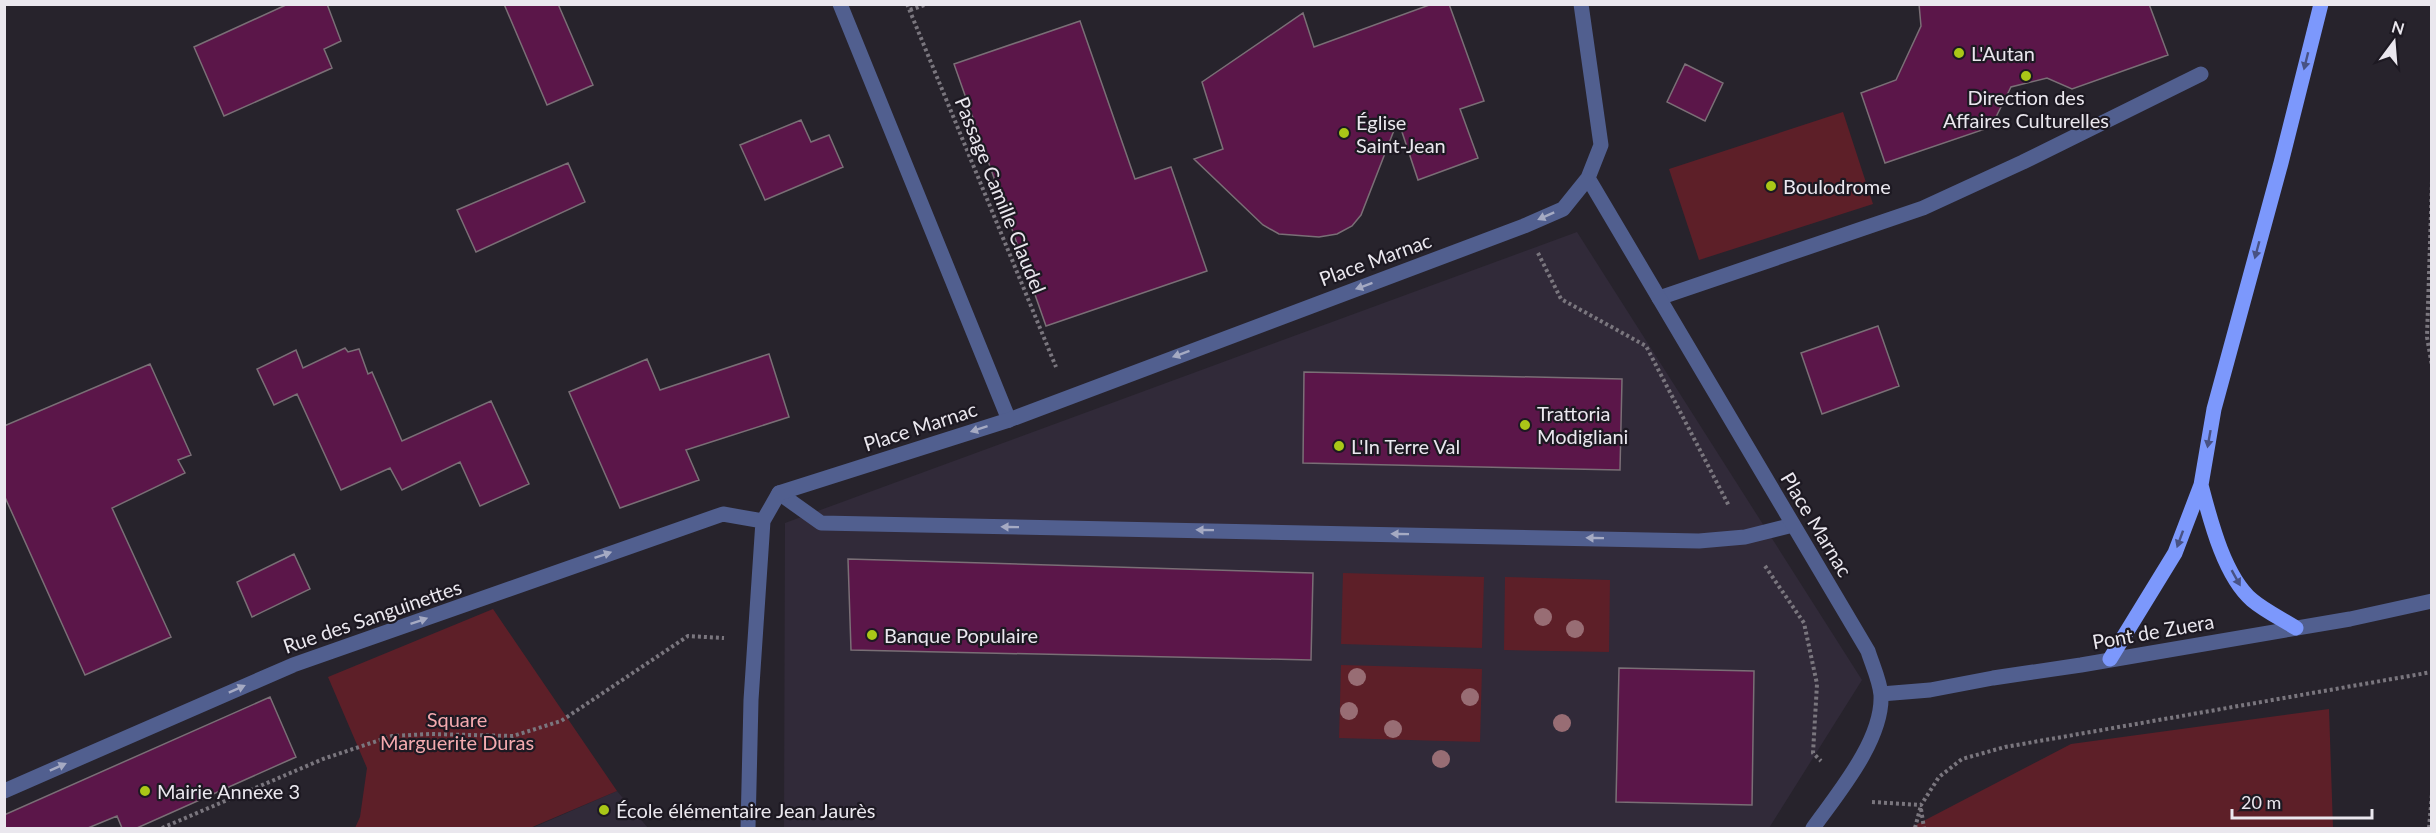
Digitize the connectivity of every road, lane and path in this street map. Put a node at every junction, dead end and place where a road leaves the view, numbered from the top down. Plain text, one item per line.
1 (840, 4) edge
2 (908, 4) edge
3 (927, 4) edge
4 (1581, 4) edge
5 (2321, 4) edge
6 (910, 10) junction
7 (2201, 74) dead end
8 (1588, 178) junction
9 (2432, 181) edge
10 (1659, 298) junction
11 (2432, 366) edge
12 (1071, 395) junction
13 (1009, 420) junction
14 (2201, 485) junction
15 (779, 493) junction
16 (763, 521) junction
17 (1793, 525) junction
18 (2432, 601) edge
19 (2296, 628) junction
20 (755, 639) junction
21 (2110, 659) junction
22 (2432, 672) edge
23 (2341, 687) dead end
24 (1881, 694) junction
25 (4, 791) edge
26 (2432, 794) edge
27 (162, 828) edge
28 (748, 828) edge
29 (1814, 828) edge
30 (1915, 828) edge
31 (1924, 828) edge
32 (2429, 828) edge

1 - 13 street
2 - 6 path, Passage Camille Claudel
3 - 6 path
4 - 8 street
5 -> 14 main road
6 - 12 path, Passage Camille Claudel
7 - 10 street
8 - 10 street, Place Marnac
8 -> 12 street, Place Marnac
9 - 11 path
10 - 17 street, Place Marnac
12 - 13 street, Place Marnac
13 -> 15 street, Place Marnac
14 -> 19 main road
14 -> 21 main road
15 - 16 street
17 -> 15 street
16 - 20 street
25 -> 16 street, Rue des Sanguinettes
17 - 24 street, Place Marnac
18 - 19 street, Pont de Zuera
19 - 21 street, Pont de Zuera
20 - 27 path
20 - 28 street
21 - 24 street, Pont de Zuera
22 - 23 path
24 - 29 street, Place Marnac
26 - 32 path
30 - 31 path

